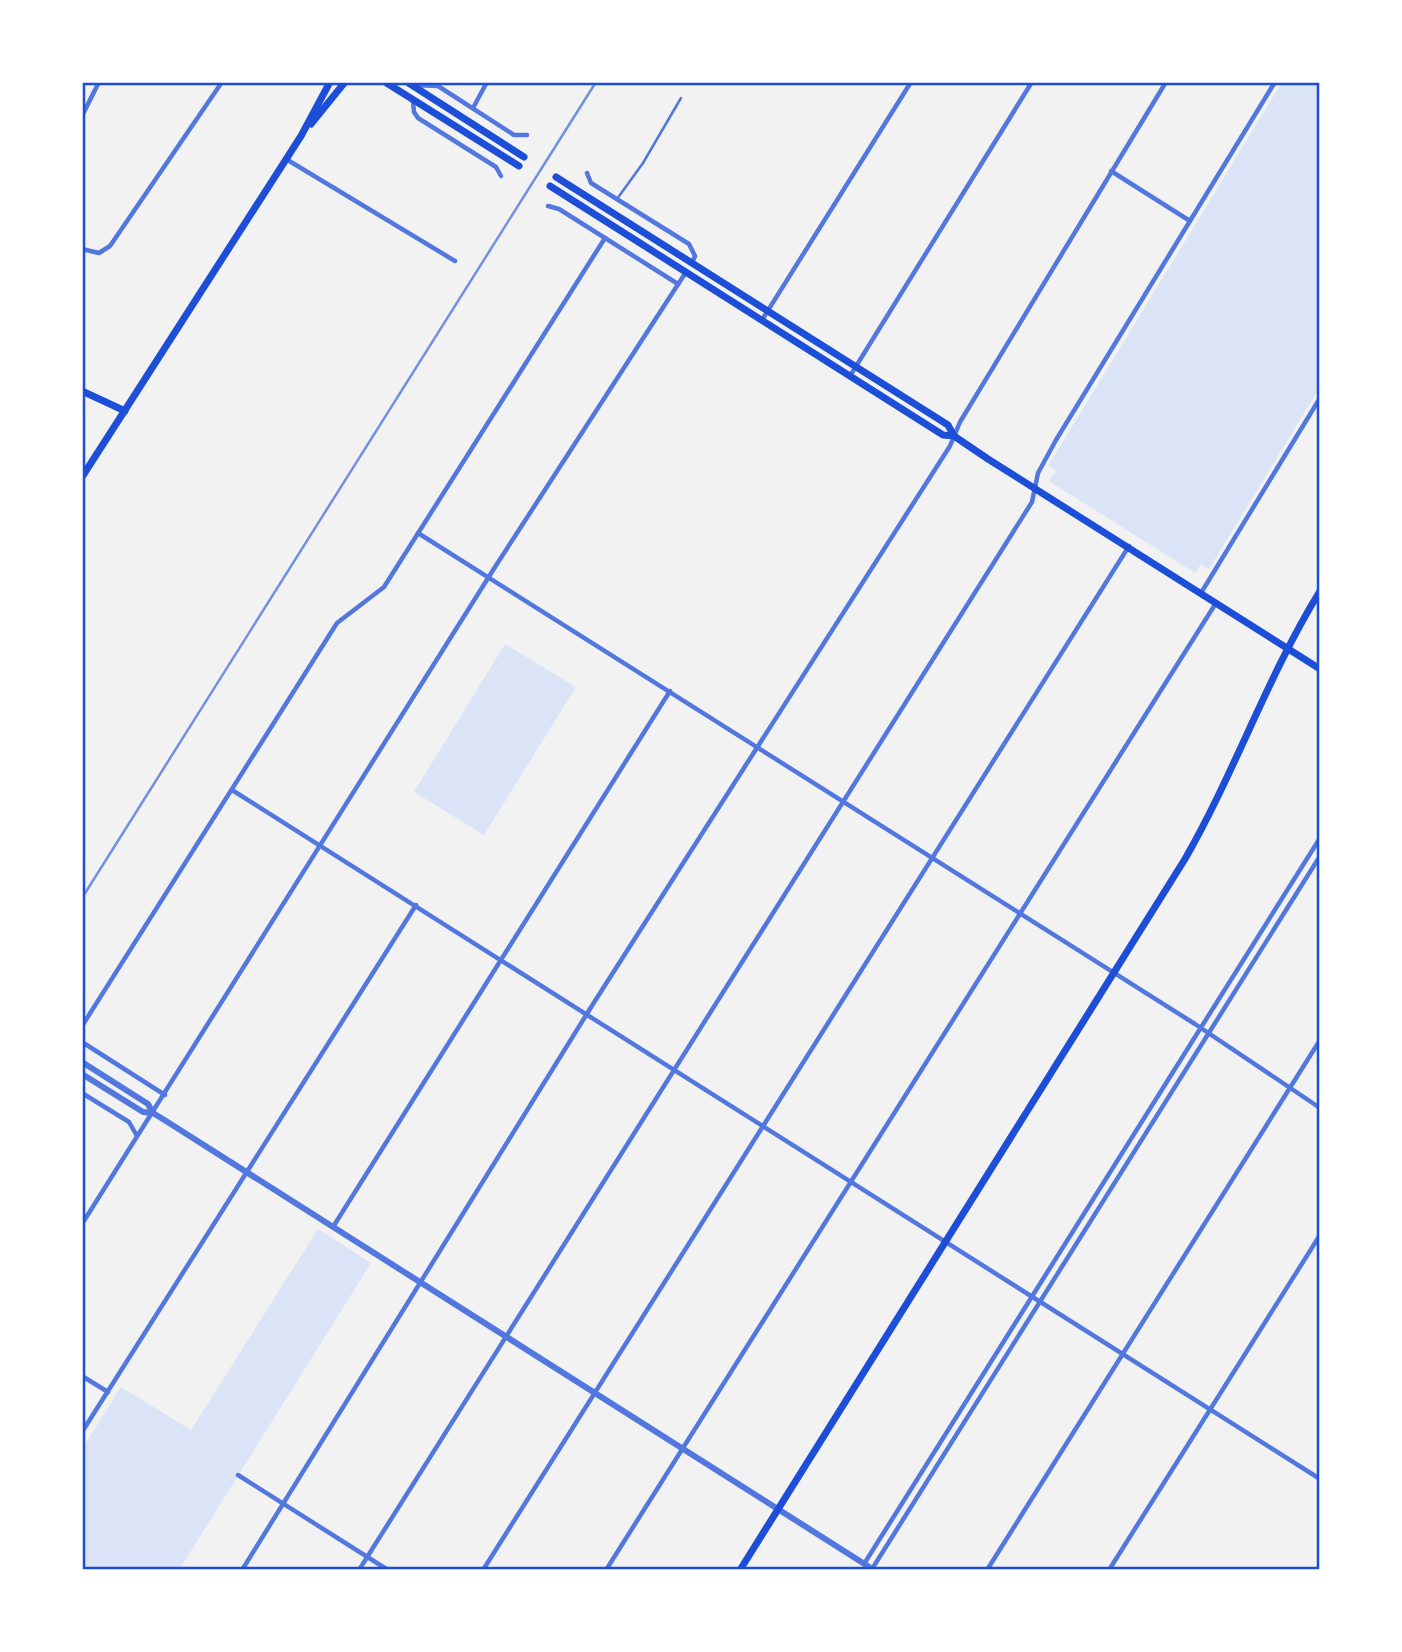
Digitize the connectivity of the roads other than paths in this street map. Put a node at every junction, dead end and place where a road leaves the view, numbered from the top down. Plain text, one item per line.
1 (99, 82) edge
2 (222, 82) edge
3 (330, 82) edge
4 (345, 82) edge
5 (385, 82) edge
6 (487, 82) edge
7 (911, 82) edge
8 (1032, 82) edge
9 (1166, 82) edge
10 (1275, 82) edge
11 (409, 83) edge
12 (681, 98) dead end
13 (413, 100) junction
14 (473, 108) junction
15 (82, 116) edge
16 (527, 135) dead end
17 (301, 136) junction
18 (524, 157) dead end
19 (286, 159) junction
20 (519, 166) dead end
21 (1111, 171) junction
22 (587, 173) dead end
23 (501, 176) dead end
24 (556, 177) dead end
25 (551, 186) dead end
26 (617, 199) junction
27 (548, 206) dead end
28 (1191, 221) junction
29 (604, 237) junction
30 (82, 249) edge
31 (455, 261) dead end
32 (692, 263) junction
33 (686, 272) junction
34 (678, 284) junction
35 (768, 310) junction
36 (762, 320) junction
37 (855, 367) junction
38 (850, 376) junction
39 (82, 391) edge
40 (1320, 398) edge
41 (125, 411) junction
42 (954, 436) junction
43 (82, 477) edge
44 (1035, 488) junction
45 (418, 533) junction
46 (1129, 547) junction
47 (489, 577) junction
48 (1320, 591) edge
49 (1201, 593) junction
50 (1216, 602) junction
51 (1287, 647) junction
52 (1320, 668) edge
53 (670, 691) junction
54 (759, 747) junction
55 (232, 790) junction
56 (843, 800) junction
57 (1320, 838) edge
58 (320, 844) junction
59 (1320, 856) edge
60 (933, 857) junction
61 (416, 905) junction
62 (1021, 913) junction
63 (501, 959) junction
64 (1114, 973) junction
65 (589, 1015) junction
66 (82, 1026) edge
67 (1200, 1027) junction
68 (1209, 1034) junction
69 (1320, 1040) edge
70 (82, 1042) edge
71 (82, 1062) edge
72 (674, 1069) junction
73 (82, 1074) edge
74 (1289, 1089) junction
75 (82, 1093) edge
76 (164, 1095) junction
77 (1320, 1108) edge
78 (153, 1113) junction
79 (763, 1125) junction
80 (138, 1137) junction
81 (247, 1172) junction
82 (851, 1181) junction
83 (82, 1224) edge
84 (333, 1227) junction
85 (1320, 1235) edge
86 (946, 1242) junction
87 (422, 1283) junction
88 (1032, 1296) junction
89 (1040, 1301) junction
90 (506, 1336) junction
91 (1123, 1354) junction
92 (82, 1376) edge
93 (108, 1392) junction
94 (595, 1392) junction
95 (1210, 1409) junction
96 (82, 1432) edge
97 (682, 1448) junction
98 (239, 1475) dead end
99 (1320, 1479) edge
100 (283, 1504) junction
101 (778, 1509) junction
102 (367, 1557) junction
103 (864, 1564) junction
104 (873, 1569) edge
105 (242, 1570) edge
106 (359, 1570) edge
107 (388, 1570) edge
108 (483, 1570) edge
109 (606, 1570) edge
110 (740, 1570) edge
111 (987, 1570) edge
112 (1109, 1570) edge

1 - 15 street
2 - 30 street
3 - 17 main road
4 - 17 main road
5 - 13 main road
6 - 14 street
7 - 35 street
8 - 37 street
9 - 21 street
10 - 28 street
11 - 14 street
11 - 18 main road
12 - 26 lane
13 - 20 main road
13 - 23 street
14 - 16 street
17 - 19 main road
19 - 31 street
19 - 41 main road
21 - 28 street
21 - 42 street
22 - 26 street
24 - 32 main road
25 - 33 main road
26 - 32 street
27 - 29 street
28 - 44 street
29 - 34 street
29 - 45 street
32 - 33 lane
32 - 35 main road
33 - 34 street
33 - 36 main road
34 - 47 street
35 - 36 street
35 - 37 main road
36 - 38 main road
37 - 38 street
37 - 42 main road
38 - 42 main road
39 - 41 main road
40 - 49 street
41 - 43 main road
42 - 44 main road
42 - 54 street
44 - 46 main road
44 - 56 street
45 - 47 street
45 - 55 street
46 - 49 main road
46 - 60 street
47 - 53 street
47 - 58 street
48 - 51 main road
49 - 50 main road
50 - 51 main road
50 - 62 street
51 - 52 main road
51 - 64 main road
53 - 54 street
53 - 63 street
54 - 56 street
54 - 65 street
55 - 58 street
55 - 66 street
56 - 60 street
56 - 72 street
57 - 67 street
58 - 61 street
58 - 76 street
59 - 68 street
60 - 62 street
60 - 79 street
61 - 63 street
61 - 81 street
62 - 64 street
62 - 82 street
63 - 65 street
63 - 84 street
64 - 67 street
64 - 86 main road
65 - 72 street
65 - 87 street
67 - 68 street
67 - 88 street
68 - 74 street
68 - 89 street
69 - 74 street
70 - 76 street
71 - 78 street
72 - 79 street
72 - 90 street
73 - 78 street
74 - 77 street
74 - 91 street
75 - 80 street
76 - 78 street
78 - 80 street
78 - 81 street
79 - 82 street
79 - 94 street
80 - 83 street
81 - 84 street
81 - 93 street
82 - 86 street
82 - 97 street
84 - 87 street
85 - 95 street
86 - 88 street
86 - 101 main road
87 - 90 street
87 - 100 street
88 - 89 street
88 - 103 street
89 - 91 street
89 - 104 street
90 - 94 street
90 - 102 street
91 - 95 street
91 - 111 street
92 - 93 street
93 - 96 street
94 - 97 street
94 - 108 street
95 - 99 street
95 - 112 street
97 - 101 street
97 - 109 street
98 - 100 street
100 - 102 street
100 - 105 street
101 - 103 street
101 - 110 main road
102 - 106 street
102 - 107 street
103 - 104 street

